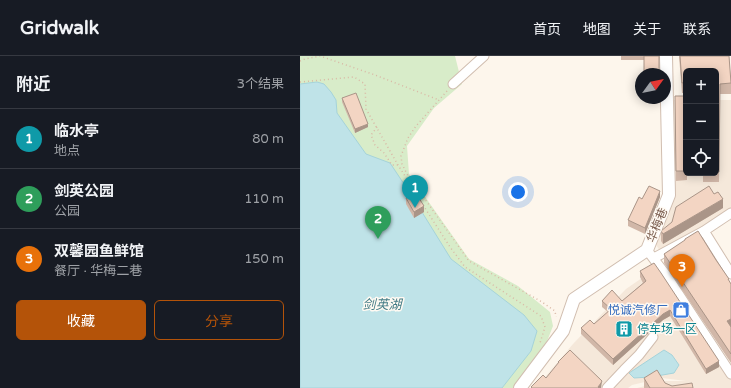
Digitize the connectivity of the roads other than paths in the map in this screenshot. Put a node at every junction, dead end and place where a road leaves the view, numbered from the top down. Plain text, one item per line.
1 (484, 56) edge
2 (666, 56) edge
3 (453, 84) road end
4 (731, 213) edge
5 (704, 231) junction
6 (651, 254) junction
7 (731, 274) edge
8 (653, 337) dead end
9 (731, 374) edge
10 (520, 388) edge
11 (607, 388) edge

1 - 3 street
2 - 6 street, 华梅巷
4 - 5 street
5 - 6 street
5 - 7 street
6 - 9 street
6 - 10 street, 华梅巷
8 - 11 street

